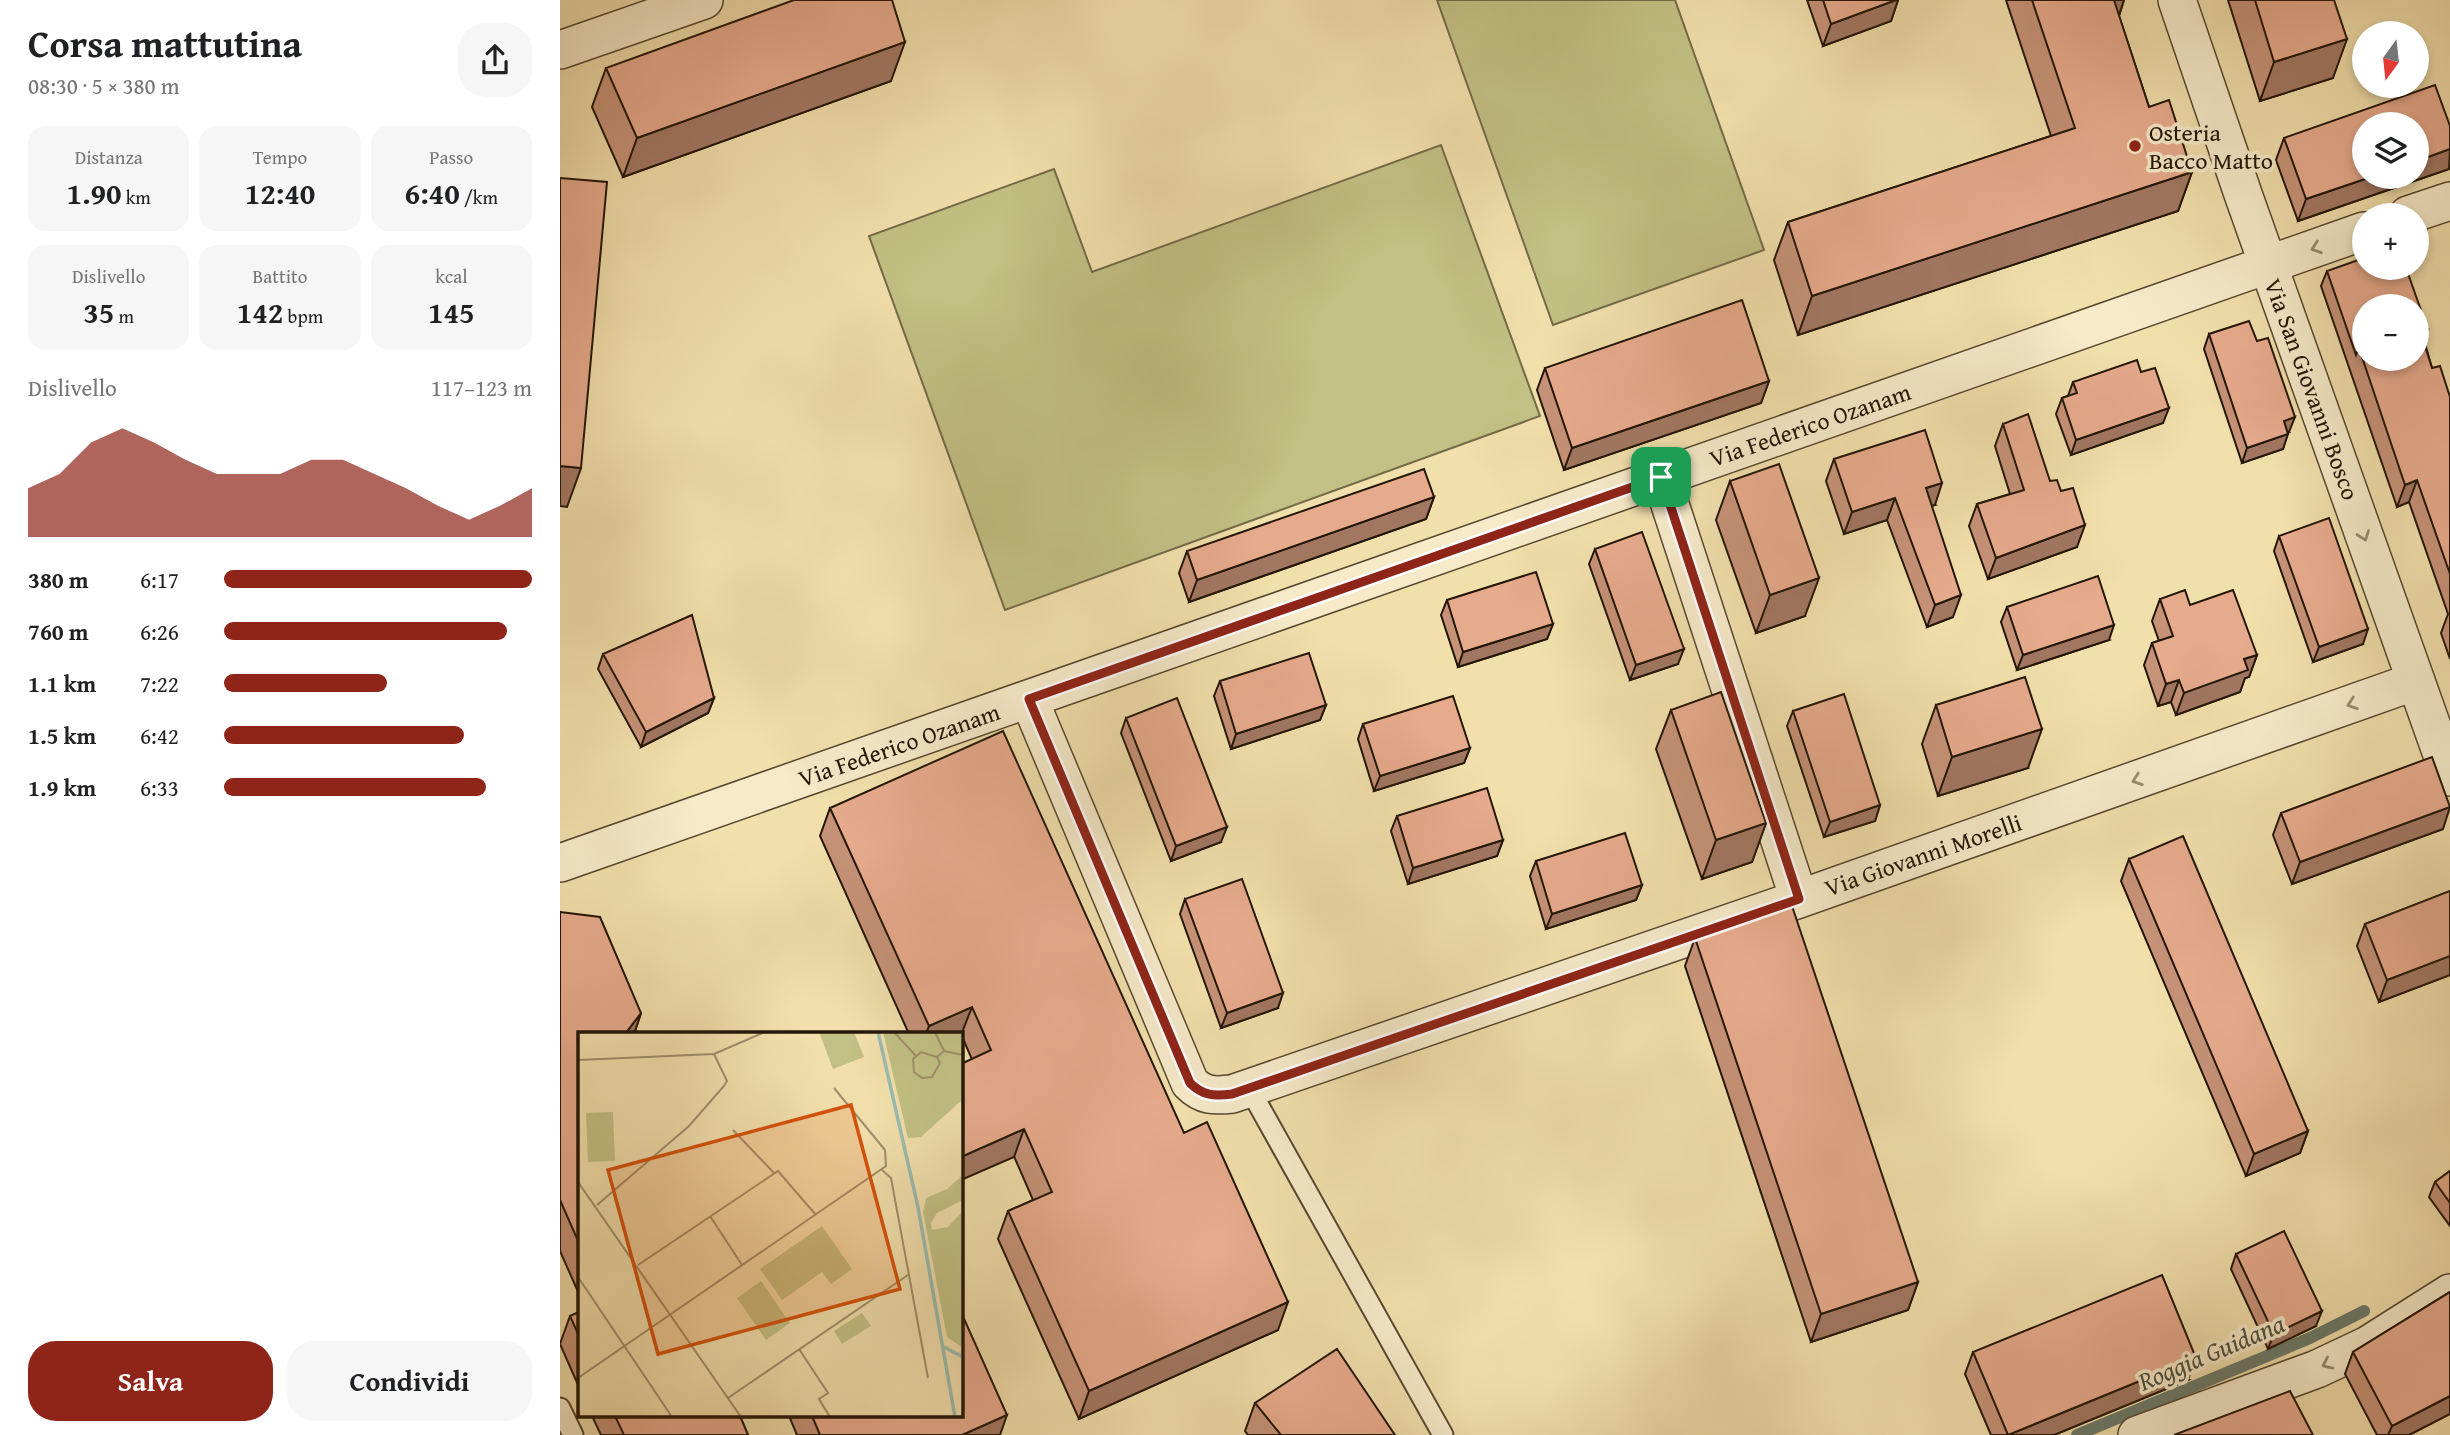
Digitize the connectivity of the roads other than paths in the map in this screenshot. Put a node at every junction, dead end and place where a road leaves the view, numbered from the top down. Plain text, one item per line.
1 (704, 0) edge
2 (2177, 0) edge
3 (560, 50) edge
4 (2450, 201) edge
5 (2429, 208) edge
6 (2352, 235) edge
7 (2267, 264) junction
8 (1661, 477) junction
9 (2416, 681) junction
10 (1029, 699) junction
11 (2450, 777) edge
12 (560, 863) edge
13 (1799, 899) junction
14 (1250, 1088) junction
15 (2450, 1293) edge
16 (560, 1408) edge
17 (573, 1435) edge
18 (1444, 1435) edge
19 (2137, 1435) edge

1 - 3 street
2 - 7 street, Via San Giovanni Bosco
4 - 5 street
6 -> 7 street, Via Federico Ozanam
7 - 8 street, Via Federico Ozanam
7 -> 9 street, Via San Giovanni Bosco
8 - 10 street, Via Federico Ozanam
8 - 13 street
9 - 11 street, Via San Giovanni Bosco
9 -> 13 street, Via Giovanni Morelli
10 - 12 street, Via Federico Ozanam
10 - 14 street, Via Giovanni Morelli
13 - 14 street, Via Giovanni Morelli
14 - 18 lane
15 -> 19 street
16 - 17 lane

